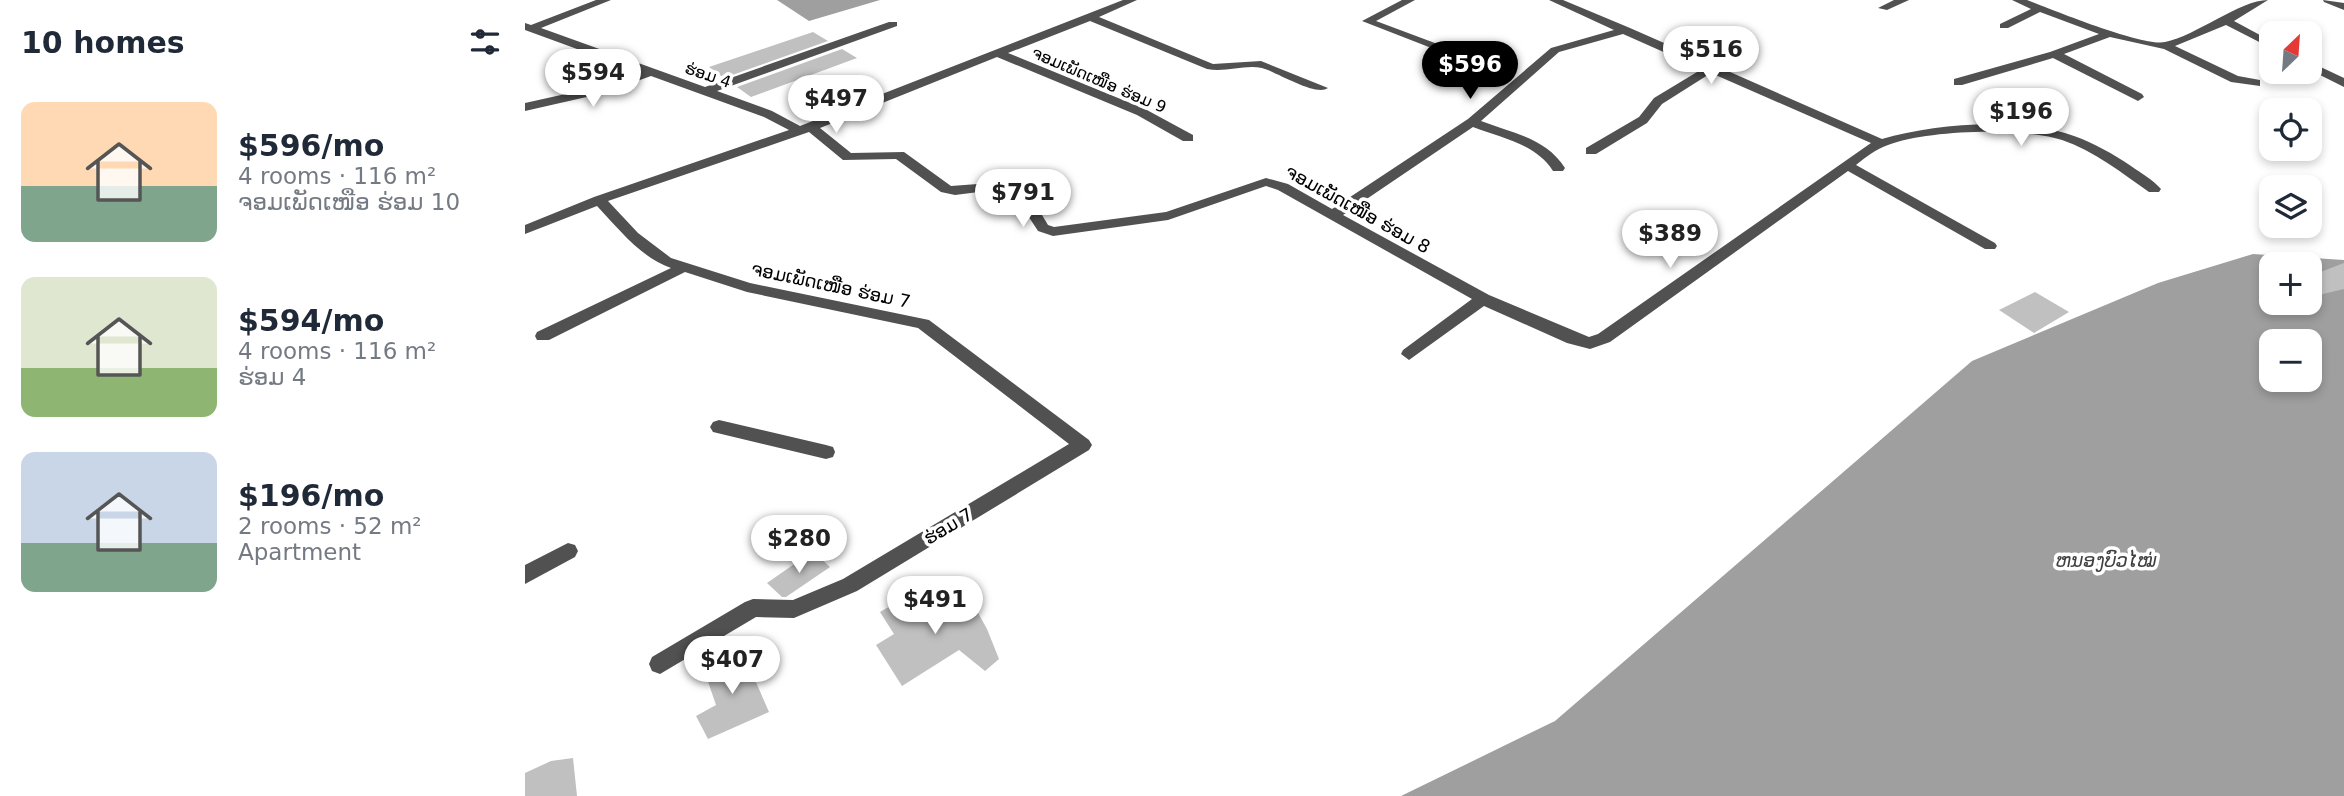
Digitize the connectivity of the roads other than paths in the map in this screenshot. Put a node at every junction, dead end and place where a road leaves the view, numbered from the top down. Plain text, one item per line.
1 (605, 0) edge
2 (1132, 0) edge
3 (1410, 0) edge
4 (1554, 0) edge
5 (1904, 0) edge
6 (2017, 0) edge
7 (2263, 0) edge
8 (2328, 0) edge
9 (2344, 7) edge
10 (1883, 8) dead end
11 (2040, 8) junction
12 (1088, 16) junction
13 (2226, 21) junction
14 (893, 24) dead end
15 (2004, 26) dead end
16 (529, 27) edge
17 (1626, 30) junction
18 (2109, 34) junction
19 (2259, 39) edge
20 (2166, 46) junction
21 (997, 53) junction
22 (2055, 54) junction
23 (1479, 63) dead end
24 (1711, 68) junction
25 (2322, 71) edge
26 (651, 72) junction
27 (1958, 82) dead end
28 (2256, 83) dead end
29 (2344, 83) edge
30 (1322, 88) dead end
31 (706, 91) junction
32 (2138, 97) dead end
33 (525, 107) edge
34 (1472, 122) junction
35 (805, 129) junction
36 (1188, 138) dead end
37 (1881, 143) junction
38 (1591, 151) dead end
39 (1847, 165) junction
40 (1558, 168) dead end
41 (2154, 189) dead end
42 (599, 200) junction
43 (1331, 216) junction
44 (525, 230) edge
45 (1990, 246) dead end
46 (684, 267) junction
47 (1483, 299) junction
48 (543, 335) dead end
49 (1409, 354) dead end
50 (719, 427) dead end
51 (1083, 446) joint
52 (826, 452) dead end
53 (568, 551) dead end
54 (525, 575) edge
55 (660, 664) dead end

1 - 16 street
2 - 12 street
3 - 23 street
4 - 17 street
5 - 10 street
6 - 11 street
7 - 13 street
8 - 9 street
11 - 15 street
11 - 18 street
12 - 21 street
12 - 30 street
13 - 19 street
13 - 20 street
14 - 31 street
16 - 26 street, ຮ່ອມ 4
17 - 24 street
17 - 34 street
18 - 20 street
18 - 22 street
20 - 28 street
21 - 35 street
21 - 36 street, ຈອມເພັດເໜືອ ຮ່ອມ 9
22 - 27 street
22 - 32 street
24 - 37 street
24 - 38 street
25 - 29 street
26 - 31 street, ຮ່ອມ 4
26 - 33 street
31 - 35 street, ຮ່ອມ 4
34 - 40 street
34 - 43 street
35 - 42 street
35 - 43 street, ຈອມເພັດເໜືອ ຮ່ອມ 8
37 - 39 street
37 - 41 street
39 - 45 street
39 - 47 street, ຈອມເພັດເໜືອ ຮ່ອມ 8
42 - 44 street
42 - 46 street, ຈອມເພັດເໜືອ ຮ່ອມ 7
43 - 47 street, ຈອມເພັດເໜືອ ຮ່ອມ 8
46 - 48 street
46 - 51 street, ຈອມເພັດເໜືອ ຮ່ອມ 7
47 - 49 street
50 - 52 street
51 - 55 street, ຮ່ອມ 7
53 - 54 street

